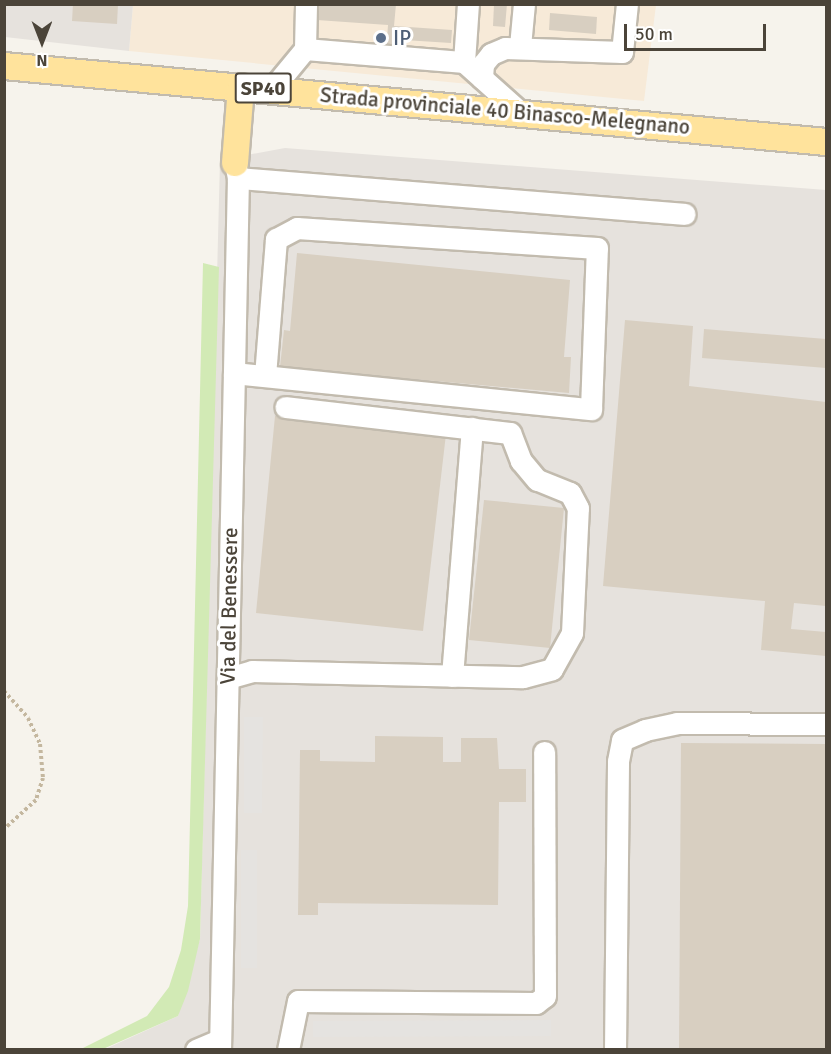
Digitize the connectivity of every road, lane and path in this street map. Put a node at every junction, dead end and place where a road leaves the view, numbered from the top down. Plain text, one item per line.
1 (306, 4) edge
2 (468, 4) edge
3 (524, 4) edge
4 (627, 4) edge
5 (520, 46) junction
6 (305, 48) junction
7 (464, 62) junction
8 (4, 66) edge
9 (482, 78) junction
10 (241, 87) junction
11 (272, 89) junction
12 (521, 113) junction
13 (826, 142) edge
14 (237, 170) junction
15 (685, 214) dead end
16 (234, 373) junction
17 (265, 375) junction
18 (285, 407) dead end
19 (472, 428) junction
20 (452, 676) junction
21 (228, 678) junction
22 (4, 691) edge
23 (826, 724) edge
24 (544, 752) dead end
25 (4, 829) edge
26 (220, 1045) edge
27 (196, 1050) edge
28 (288, 1050) edge
29 (615, 1050) edge

1 - 6 street
2 - 7 street
3 - 5 street
4 - 5 street
5 - 9 street
6 - 7 street
6 - 11 street
7 - 9 street
8 - 10 main road, Strada provinciale 40 Binasco-Melegnano / SP40
9 - 12 street
10 - 11 main road, Strada provinciale 40 Binasco-Melegnano / SP40
10 - 14 main road
11 - 12 main road, Strada provinciale 40 Binasco-Melegnano / SP40
12 - 13 main road, Strada provinciale 40 Binasco-Melegnano / SP40
14 - 15 street
14 - 16 street, Via del Benessere
16 - 17 street
16 - 21 street, Via del Benessere
17 - 17 street
18 - 19 street
19 - 20 street
19 - 20 street
20 - 21 street
21 - 26 street, Via del Benessere
22 - 25 path
23 - 29 street
24 - 28 street
26 - 27 street

